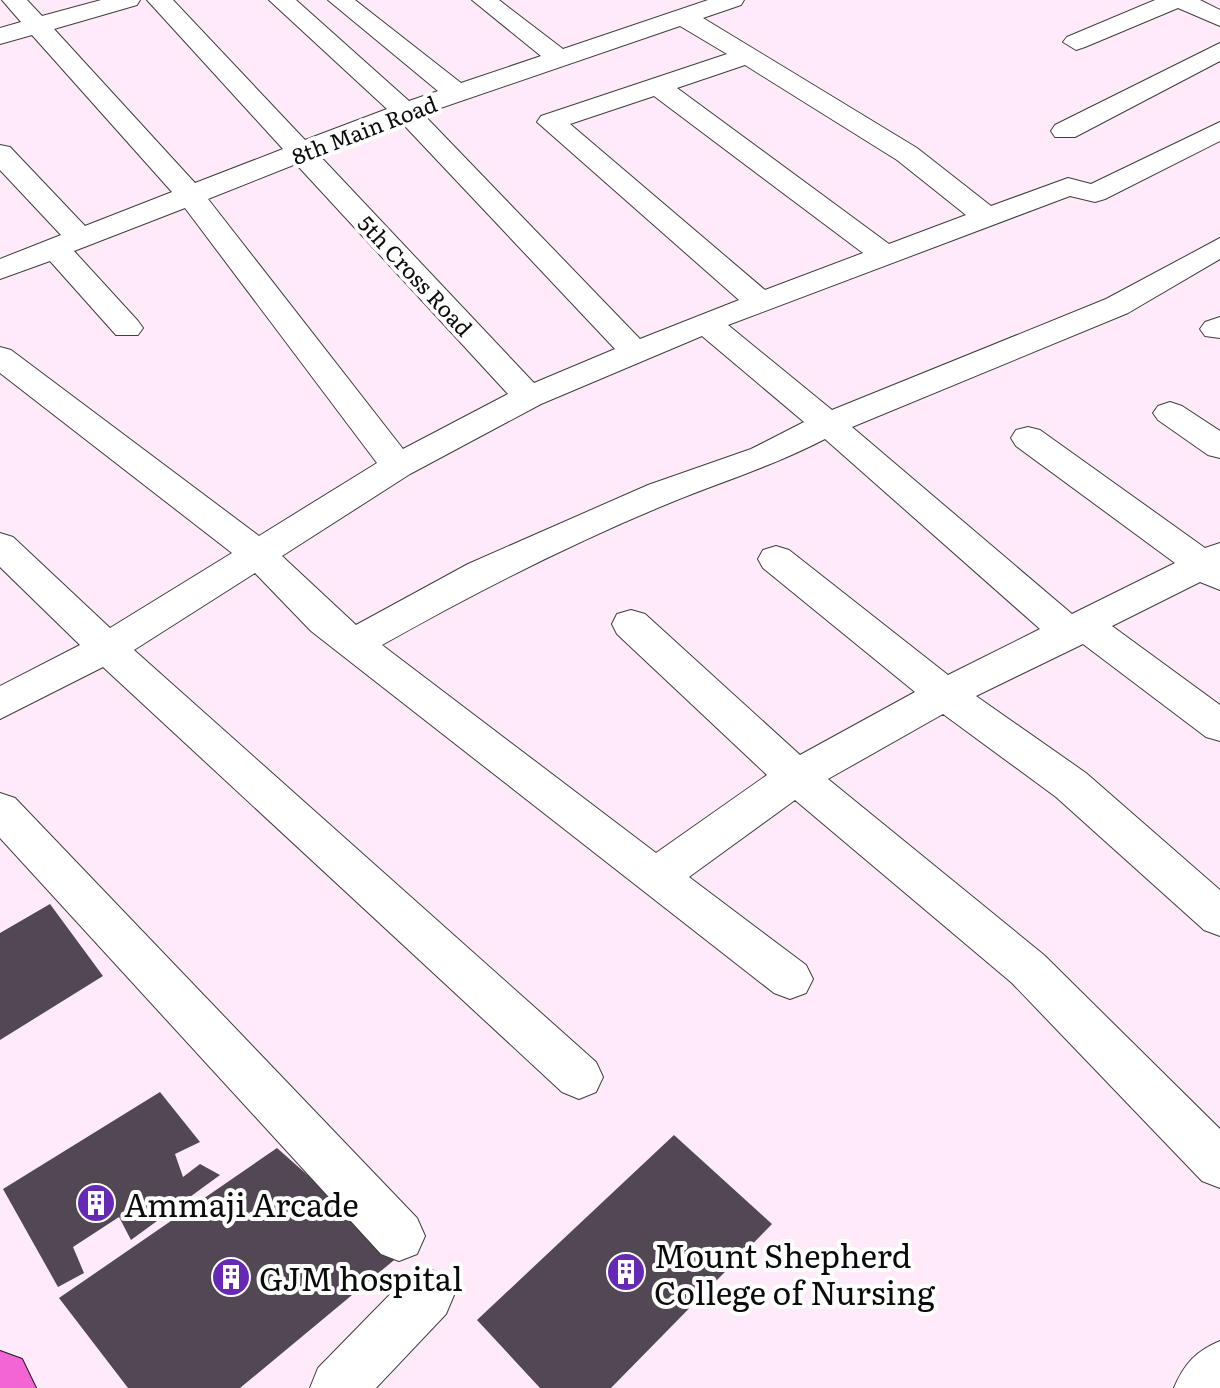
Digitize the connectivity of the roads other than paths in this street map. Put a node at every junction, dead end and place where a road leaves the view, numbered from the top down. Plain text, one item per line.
1 (14, 0) edge
2 (128, 0) edge
3 (159, 0) edge
4 (281, 0) edge
5 (340, 0) edge
6 (484, 0) edge
7 (732, 0) edge
8 (1178, 0) edge
9 (662, 16) junction
10 (1220, 19) edge
11 (37, 26) junction
12 (0, 36) edge
13 (1076, 42) dead end
14 (1220, 51) edge
15 (746, 56) junction
16 (559, 58) junction
17 (657, 86) junction
18 (457, 93) junction
19 (405, 111) junction
20 (1220, 130) edge
21 (1065, 131) dead end
22 (0, 153) edge
23 (302, 153) junction
24 (189, 194) junction
25 (987, 217) junction
26 (67, 243) junction
27 (1220, 247) edge
28 (886, 256) junction
29 (0, 270) edge
30 (762, 303) junction
31 (706, 323) junction
32 (127, 328) dead end
33 (635, 352) junction
34 (0, 357) edge
35 (529, 397) junction
36 (1170, 413) dead end
37 (828, 424) junction
38 (1028, 438) dead end
39 (1220, 447) edge
40 (398, 466) junction
41 (0, 546) edge
42 (256, 552) junction
43 (776, 559) dead end
44 (1214, 566) edge
45 (631, 624) dead end
46 (1078, 630) junction
47 (354, 643) junction
48 (107, 648) junction
49 (945, 694) junction
50 (0, 704) edge
51 (1220, 726) edge
52 (796, 777) junction
53 (0, 810) edge
54 (655, 878) junction
55 (1220, 917) edge
56 (790, 979) dead end
57 (579, 1077) dead end
58 (1220, 1164) edge
59 (399, 1236) dead end
60 (427, 1295) dead end
61 (1220, 1369) edge
62 (0, 1381) edge
63 (5, 1388) edge
64 (338, 1388) edge
65 (1202, 1388) edge

1 - 11 street
2 - 11 street
3 - 23 street, 5th Cross Road
4 - 19 street
5 - 18 street
6 - 16 street
7 - 9 street, 8th Main Road
8 - 10 street
8 - 13 street
9 - 15 street
9 - 16 street, 8th Main Road
11 - 12 street
11 - 24 street
14 - 21 street
15 - 17 street
15 - 25 street
16 - 18 street, 8th Main Road
17 - 28 street
17 - 30 street
18 - 19 street, 8th Main Road
19 - 23 street, 8th Main Road
19 - 33 street
20 - 25 street
22 - 26 street
23 - 24 street, 8th Main Road
23 - 35 street, 5th Cross Road
24 - 26 street, 8th Main Road
24 - 40 street
25 - 28 street
26 - 29 street, 8th Main Road
26 - 32 street
27 - 37 street
28 - 30 street
30 - 31 street
31 - 33 street
31 - 37 street
33 - 35 street
34 - 42 street
35 - 40 street
36 - 39 street
37 - 46 street
37 - 47 street
38 - 44 street
40 - 42 street
41 - 48 street
42 - 47 street
42 - 48 street
43 - 49 street
44 - 46 street
45 - 52 street
46 - 49 street
46 - 51 street
47 - 54 street
48 - 50 street
48 - 57 street
49 - 52 street
49 - 55 street
52 - 54 street
52 - 58 street
53 - 59 street
54 - 56 street
60 - 64 street
61 - 65 street
62 - 63 main road

